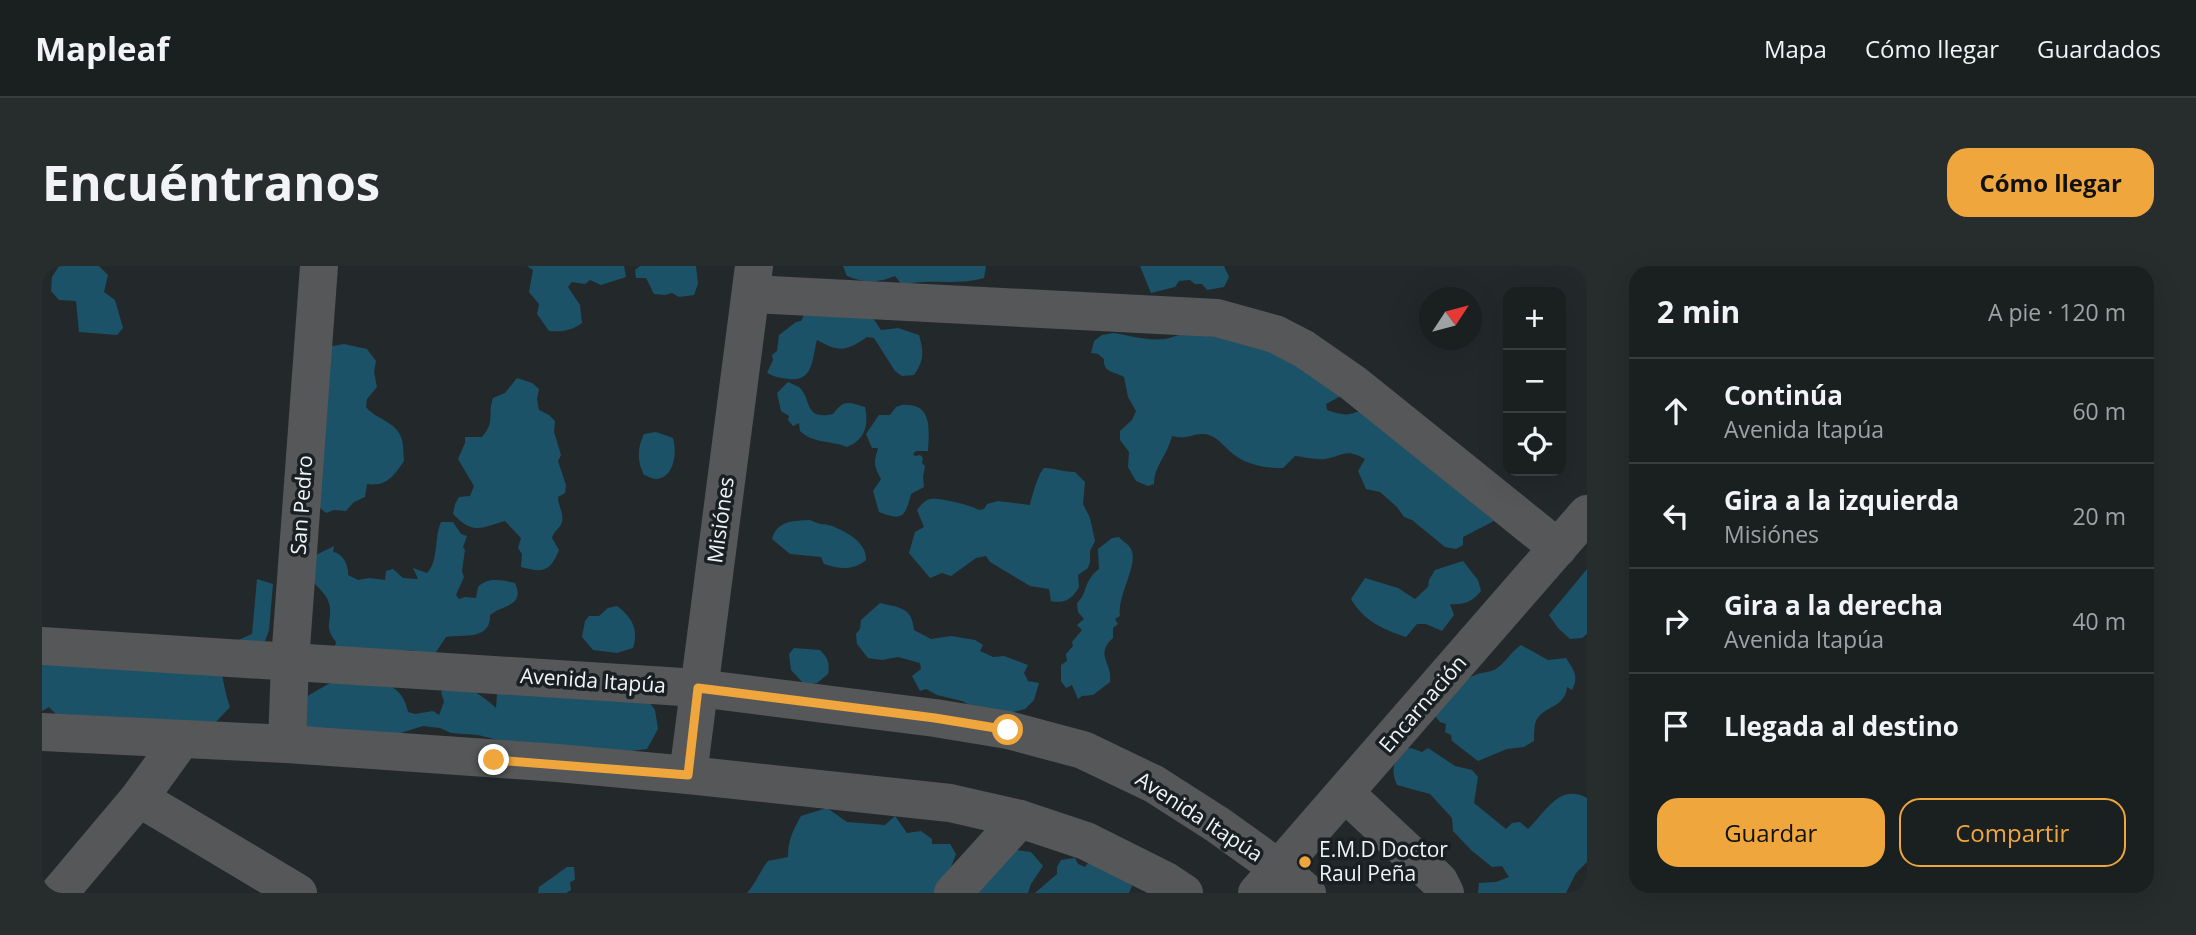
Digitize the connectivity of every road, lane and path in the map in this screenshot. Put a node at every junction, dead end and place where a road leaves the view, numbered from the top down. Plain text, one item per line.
1 (318, 266) edge
2 (753, 280) edge
3 (1587, 514) edge
4 (1558, 548) junction
5 (42, 646) edge
6 (290, 661) junction
7 (698, 688) junction
8 (42, 732) edge
9 (181, 740) junction
10 (287, 744) junction
11 (688, 775) junction
12 (1345, 793) junction
13 (139, 798) junction
14 (1020, 819) junction
15 (1268, 881) edge
16 (59, 893) edge
17 (298, 893) edge
18 (953, 893) edge
19 (1184, 893) edge
20 (1307, 893) edge
21 (1445, 893) edge

1 - 6 street, San Pedro
2 - 4 street
2 - 7 street, Misiónes
3 - 4 street, Encarnación
4 - 12 street, Encarnación
5 - 6 street, Avenida Itapúa
6 - 7 street, Avenida Itapúa
6 - 10 street, San Pedro
7 - 11 street, Misiónes
7 - 15 street, Avenida Itapúa
8 - 9 street
9 - 10 street
9 - 13 street
10 - 11 street
11 - 14 street
12 - 15 street, Encarnación
12 - 21 street
13 - 16 street
13 - 17 street
14 - 18 street
14 - 19 street
15 - 20 street, Avenida Itapúa

